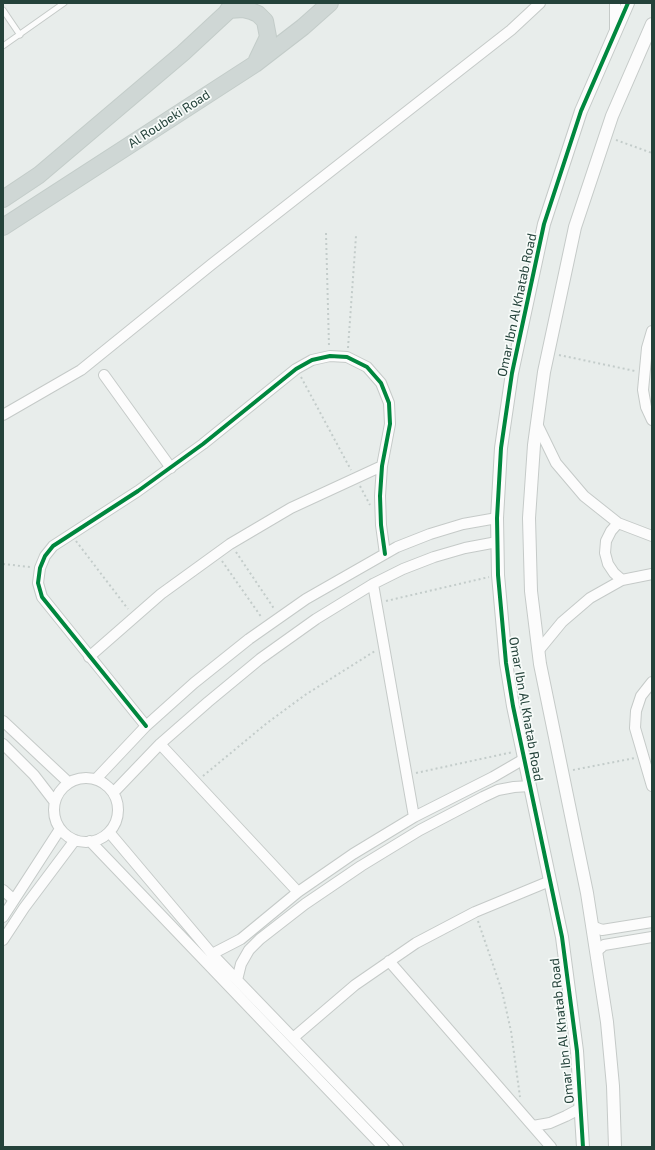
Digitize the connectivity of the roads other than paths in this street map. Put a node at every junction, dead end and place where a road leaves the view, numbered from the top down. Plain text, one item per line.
1 (64, 3) edge
2 (540, 3) edge
3 (615, 3) edge
4 (628, 3) edge
5 (326, 4) edge
6 (233, 7) edge
7 (3, 10) edge
8 (652, 24) edge
9 (615, 33) junction
10 (20, 35) junction
11 (3, 46) edge
12 (255, 64) junction
13 (3, 199) edge
14 (3, 227) edge
15 (652, 330) edge
16 (650, 348) edge
17 (104, 375) dead end
18 (3, 415) edge
19 (652, 420) edge
20 (537, 424) junction
21 (382, 466) junction
22 (171, 468) junction
23 (497, 518) junction
24 (618, 523) junction
25 (652, 536) edge
26 (497, 542) junction
27 (385, 554) junction
28 (652, 574) edge
29 (622, 580) junction
30 (373, 584) junction
31 (539, 650) junction
32 (89, 657) junction
33 (652, 682) edge
34 (3, 721) edge
35 (146, 726) junction
36 (3, 744) edge
37 (160, 744) junction
38 (523, 754) junction
39 (96, 779) junction
40 (68, 782) junction
41 (530, 786) junction
42 (652, 786) edge
43 (113, 793) junction
44 (54, 801) junction
45 (414, 818) junction
46 (60, 829) junction
47 (109, 832) junction
48 (75, 840) junction
49 (90, 841) junction
50 (550, 881) junction
51 (3, 890) edge
52 (298, 892) junction
53 (14, 900) junction
54 (3, 917) edge
55 (652, 922) edge
56 (592, 926) junction
57 (652, 936) edge
58 (3, 940) edge
59 (596, 952) junction
60 (212, 954) junction
61 (388, 961) junction
62 (237, 980) junction
63 (294, 1038) junction
64 (581, 1108) junction
65 (533, 1126) junction
66 (383, 1147) edge
67 (398, 1147) edge
68 (551, 1147) edge
69 (583, 1147) edge
70 (615, 1147) edge

1 - 10 lane
2 - 18 street
3 - 9 street
4 - 9 street, Omar Ibn Al Khatab Road
5 - 12 main road, Al Roubeki Road
6 - 12 main road
6 - 13 main road
7 - 10 lane
8 - 20 street, Omar Ibn Al Khatab Road
9 - 23 street, Omar Ibn Al Khatab Road
10 - 11 lane
12 - 14 main road, Al Roubeki Road
15 - 16 street
16 - 19 street
17 - 22 street
20 - 24 street
20 - 31 street, Omar Ibn Al Khatab Road
21 - 22 street
21 - 27 street
21 - 32 street
22 - 32 street
23 - 26 street, Omar Ibn Al Khatab Road
23 - 27 street
24 - 25 street
24 - 29 street
26 - 30 street
26 - 38 street, Omar Ibn Al Khatab Road
27 - 35 street
28 - 29 street
29 - 31 street
30 - 37 street
30 - 45 street
31 - 56 street, Omar Ibn Al Khatab Road
32 - 35 street
33 - 42 street
34 - 40 street
35 - 39 street
36 - 44 street
37 - 43 street
37 - 52 street
38 - 41 street, Omar Ibn Al Khatab Road
38 - 45 street
39 - 40 street
39 - 43 street
40 - 44 street
41 - 50 street, Omar Ibn Al Khatab Road
41 - 62 street
43 - 47 street
44 - 46 street
45 - 52 street
46 - 48 street
46 - 53 street
47 - 49 street
47 - 60 street
48 - 49 street
48 - 58 street
49 - 66 street
50 - 61 street
50 - 64 street, Omar Ibn Al Khatab Road
51 - 53 street
52 - 60 street
53 - 54 street
55 - 56 street
56 - 59 street, Omar Ibn Al Khatab Road
57 - 59 street
59 - 70 street, Omar Ibn Al Khatab Road
60 - 62 street
61 - 63 street
61 - 65 street
62 - 63 street
63 - 67 street
64 - 65 street
64 - 69 street, Omar Ibn Al Khatab Road
65 - 68 street

